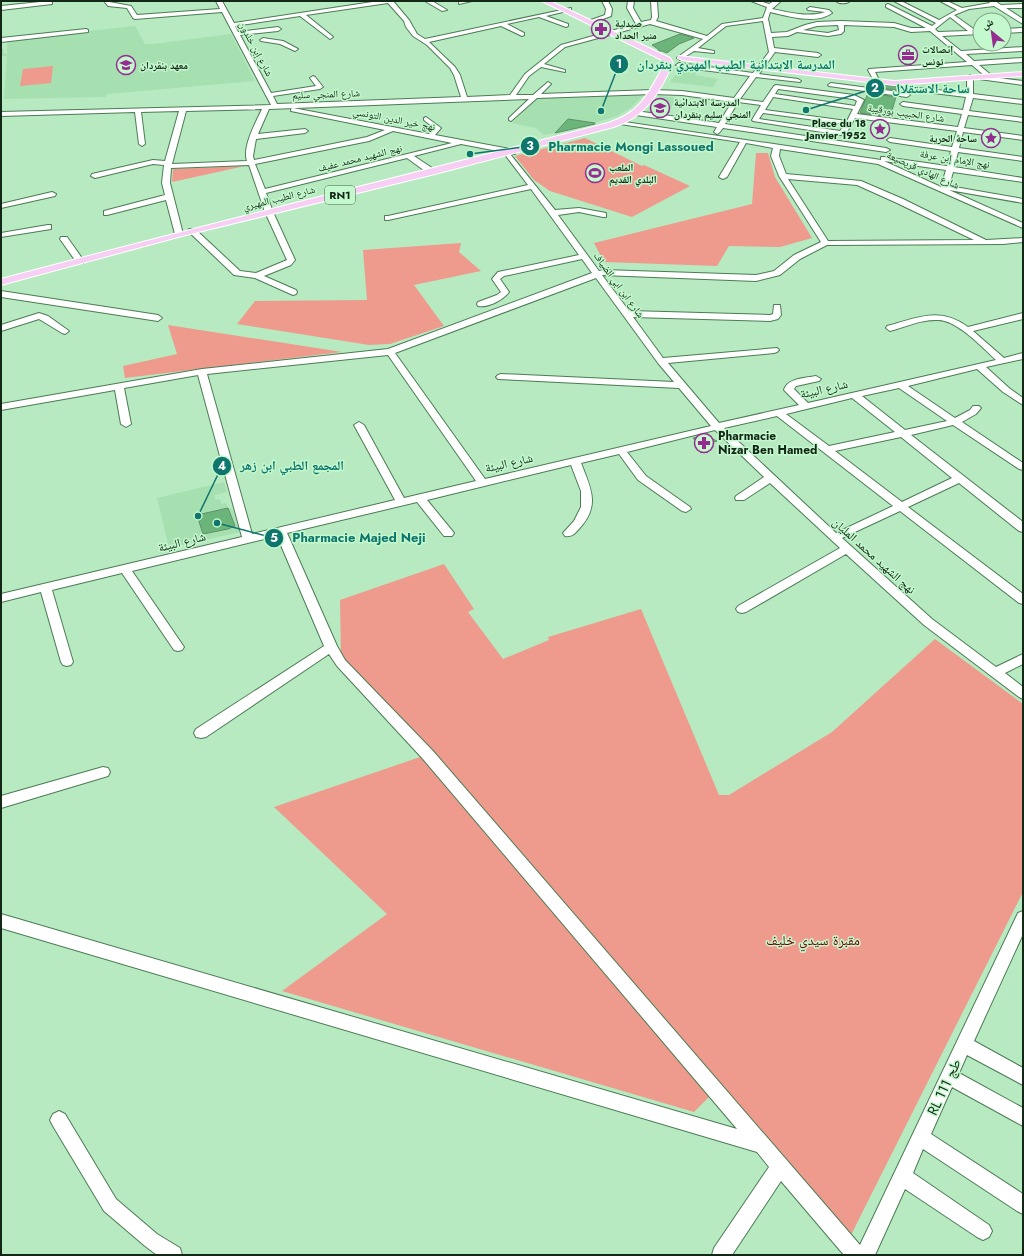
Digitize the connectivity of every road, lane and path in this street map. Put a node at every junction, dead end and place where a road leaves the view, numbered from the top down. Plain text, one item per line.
1 (107, 1) edge
2 (219, 1) edge
3 (389, 1) edge
4 (428, 1) edge
5 (469, 1) edge
6 (545, 1) edge
7 (552, 1) edge
8 (605, 1) edge
9 (631, 1) edge
10 (654, 1) edge
11 (754, 1) edge
12 (778, 1) edge
13 (839, 1) edge
14 (847, 1) edge
15 (897, 1) edge
16 (943, 1) edge
17 (50, 3) dead end
18 (461, 3) dead end
19 (995, 4) edge
20 (888, 6) dead end
21 (1023, 6) edge
22 (1, 8) edge
23 (769, 8) junction
24 (810, 9) dead end
25 (960, 9) junction
26 (223, 10) junction
27 (444, 10) dead end
28 (567, 10) junction
29 (301, 14) junction
30 (950, 15) junction
31 (540, 16) junction
32 (765, 18) junction
33 (593, 21) junction
34 (487, 22) dead end
35 (651, 22) junction
36 (742, 22) junction
37 (939, 22) junction
38 (1022, 22) edge
39 (841, 23) junction
40 (502, 24) junction
41 (232, 25) junction
42 (493, 25) junction
43 (640, 25) junction
44 (566, 26) dead end
45 (278, 29) dead end
46 (755, 29) dead end
47 (972, 29) edge
48 (795, 30) junction
49 (1023, 30) edge
50 (86, 31) dead end
51 (1012, 31) edge
52 (257, 32) junction
53 (614, 32) junction
54 (934, 32) junction
55 (972, 32) edge
56 (237, 34) junction
57 (522, 34) dead end
58 (769, 36) junction
59 (330, 37) dead end
60 (707, 38) junction
61 (1, 40) edge
62 (263, 40) junction
63 (424, 41) junction
64 (267, 46) dead end
65 (692, 48) junction
66 (295, 49) dead end
67 (1023, 49) edge
68 (772, 50) junction
69 (712, 52) dead end
70 (960, 53) junction
71 (818, 55) dead end
72 (1023, 60) edge
73 (677, 61) junction
74 (973, 63) junction
75 (540, 65) junction
76 (933, 66) junction
77 (762, 68) junction
78 (563, 71) dead end
79 (1023, 74) edge
80 (754, 75) junction
81 (989, 76) junction
82 (972, 77) junction
83 (313, 78) dead end
84 (947, 79) junction
85 (806, 82) dead end
86 (877, 82) junction
87 (1023, 83) edge
88 (548, 84) dead end
89 (821, 84) dead end
90 (657, 86) junction
91 (909, 89) junction
92 (269, 95) junction
93 (970, 95) junction
94 (512, 96) junction
95 (538, 96) junction
96 (770, 96) junction
97 (464, 98) junction
98 (736, 100) junction
99 (1023, 102) edge
100 (765, 104) junction
101 (271, 106) junction
102 (857, 108) junction
103 (183, 109) junction
104 (760, 110) junction
105 (138, 111) junction
106 (965, 112) junction
107 (636, 113) junction
108 (1, 114) edge
109 (852, 116) junction
110 (426, 119) dead end
111 (511, 120) dead end
112 (1023, 120) edge
113 (620, 122) junction
114 (896, 122) junction
115 (849, 123) junction
116 (721, 125) junction
117 (392, 128) junction
118 (960, 130) junction
119 (305, 131) dead end
120 (1023, 132) edge
121 (431, 136) junction
122 (715, 136) junction
123 (253, 137) junction
124 (1023, 139) edge
125 (744, 141) junction
126 (461, 142) junction
127 (142, 144) dead end
128 (777, 146) junction
129 (1023, 146) edge
130 (955, 149) junction
131 (886, 150) junction
132 (509, 153) junction
133 (409, 156) junction
134 (1023, 159) edge
135 (882, 160) junction
136 (250, 163) junction
137 (167, 165) junction
138 (950, 168) junction
139 (432, 172) junction
140 (95, 176) dead end
141 (783, 176) junction
142 (723, 177) dead end
143 (1023, 180) edge
144 (533, 186) junction
145 (945, 189) junction
146 (263, 192) junction
147 (52, 194) dead end
148 (170, 196) junction
149 (1023, 201) edge
150 (1, 206) edge
151 (269, 212) junction
152 (107, 213) dead end
153 (552, 213) junction
154 (603, 215) dead end
155 (388, 218) dead end
156 (1023, 226) edge
157 (48, 227) dead end
158 (192, 231) junction
159 (179, 234) junction
160 (1, 235) edge
161 (64, 239) dead end
162 (1023, 240) edge
163 (985, 242) junction
164 (826, 243) junction
165 (584, 256) junction
166 (80, 261) junction
167 (597, 273) junction
168 (257, 276) junction
169 (1, 282) edge
170 (293, 292) dead end
171 (1, 294) edge
172 (480, 304) dead end
173 (777, 307) dead end
174 (626, 314) junction
175 (1023, 316) edge
176 (158, 318) dead end
177 (1, 328) edge
178 (890, 328) dead end
179 (966, 330) junction
180 (65, 331) dead end
181 (774, 350) dead end
182 (390, 352) junction
183 (1023, 356) edge
184 (661, 361) junction
185 (1003, 361) junction
186 (979, 366) junction
187 (202, 372) junction
188 (501, 377) dead end
189 (816, 379) dead end
190 (680, 385) junction
191 (901, 385) junction
192 (119, 386) junction
193 (854, 395) junction
194 (1023, 402) edge
195 (1, 407) edge
196 (806, 407) junction
197 (976, 408) dead end
198 (779, 413) junction
199 (955, 422) junction
200 (126, 424) dead end
201 (359, 425) dead end
202 (717, 427) junction
203 (902, 433) junction
204 (621, 450) junction
205 (827, 450) junction
206 (1006, 457) junction
207 (575, 461) junction
208 (1023, 462) edge
209 (1023, 467) edge
210 (770, 478) junction
211 (960, 478) junction
212 (483, 483) junction
213 (420, 498) junction
214 (740, 498) dead end
215 (401, 502) junction
216 (902, 507) junction
217 (686, 509) dead end
218 (1023, 528) edge
219 (280, 531) junction
220 (448, 533) dead end
221 (569, 533) dead end
222 (834, 538) junction
223 (248, 539) junction
224 (847, 550) junction
225 (125, 569) junction
226 (46, 588) junction
227 (1, 598) edge
228 (1023, 600) edge
229 (742, 609) dead end
230 (178, 647) dead end
231 (331, 647) junction
232 (1023, 658) edge
233 (67, 662) dead end
234 (995, 673) junction
235 (1023, 694) edge
236 (201, 733) dead end
237 (103, 772) dead end
238 (1, 802) edge
239 (1023, 918) edge
240 (1, 921) edge
241 (964, 1044) junction
242 (949, 1076) junction
243 (1023, 1077) edge
244 (1023, 1117) edge
245 (59, 1120) dead end
246 (920, 1137) junction
247 (762, 1145) junction
248 (780, 1167) junction
249 (902, 1176) junction
250 (1023, 1205) edge
251 (983, 1231) dead end
252 (864, 1254) edge
253 (173, 1255) edge
254 (721, 1255) edge

1 - 26 street
2 - 26 street, شارع إبن خلدون
3 - 29 street
3 - 63 street
4 - 27 street
5 - 18 street
6 - 28 main road
7 - 28 main road
8 - 33 street
9 - 43 street
10 - 35 street
11 - 23 street
12 - 23 street
13 - 14 street
15 - 37 street
16 - 25 street
17 - 22 street
19 - 21 street
19 - 25 street
19 - 38 street
20 - 54 street
23 - 24 street
23 - 32 street
25 - 30 street
26 - 41 street, شارع إبن خلدون
28 - 31 street
28 - 33 main road
28 - 53 main road
29 - 41 street
29 - 59 street
30 - 37 street
30 - 47 street
31 - 40 street
31 - 44 street
32 - 36 street
32 - 58 street
33 - 53 main road
34 - 42 street
35 - 43 street
35 - 60 street
36 - 46 street
36 - 60 street
37 - 54 street
39 - 48 street
39 - 48 street
39 - 54 street
40 - 42 street
40 - 57 street
41 - 56 street, شارع إبن خلدون
42 - 63 street
43 - 53 street
45 - 52 street
48 - 58 street
49 - 51 street
50 - 61 street
52 - 56 street
52 - 62 street
53 - 73 main road
53 - 75 street
54 - 55 street
54 - 70 street
56 - 92 street, شارع إبن خلدون
58 - 68 street
60 - 65 street
62 - 64 street
62 - 66 street
63 - 97 street
65 - 69 street
65 - 73 street
67 - 70 street
68 - 71 street
68 - 77 street
70 - 74 street
72 - 74 street
73 - 77 main road
73 - 80 street
73 - 90 main road, RN1
74 - 76 street
74 - 81 street
75 - 78 street
75 - 94 street
76 - 84 street
76 - 86 street
77 - 80 street
77 - 86 main road
79 - 81 main road
80 - 85 street
80 - 98 street
81 - 82 main road
82 - 84 main road
82 - 87 street
82 - 93 street
83 - 92 street
84 - 91 main road
86 - 91 main road
88 - 95 street
89 - 91 street
90 - 95 street, شارع المنجي سليم
90 - 98 street, شارع المنجي سليم
90 - 107 main road, شارع الطيب المهيري / RN1
91 - 93 street
91 - 114 street
92 - 101 street, شارع إبن خلدون
93 - 99 street
93 - 106 street
94 - 95 street, شارع المنجي سليم
94 - 97 street, شارع المنجي سليم
95 - 111 street
96 - 100 street
96 - 102 street
96 - 102 street
97 - 101 street, شارع المنجي سليم
98 - 100 street
98 - 116 street
100 - 104 street
101 - 103 street, شارع المنجي سليم
101 - 117 street, نهج خير الدين التونسي
101 - 123 street
102 - 109 street
103 - 105 street, شارع المنجي سليم
103 - 137 street
104 - 115 street
104 - 115 street
105 - 108 street, شارع المنجي سليم
105 - 127 street
106 - 112 street
106 - 114 street
106 - 118 street
107 - 113 main road, شارع الطيب المهيري / RN1
107 - 116 street
109 - 114 street, شارع الحبيب بورقيبة
109 - 115 street
110 - 121 street
113 - 122 street, شارع الهادي قريصيعة
113 - 132 main road, شارع الطيب المهيري / RN1
114 - 118 street, شارع الحبيب بورقيبة
114 - 130 street
114 - 131 street
116 - 122 street
116 - 131 street
117 - 121 street, نهج خير الدين التونسي
117 - 136 street
118 - 120 street
118 - 124 street, شارع الحبيب بورقيبة
118 - 129 street
118 - 130 street
119 - 123 street
121 - 126 street, نهج خير الدين التونسي
122 - 125 street, شارع الهادي قريصيعة
123 - 136 street
125 - 128 street, شارع الهادي قريصيعة
125 - 142 street
126 - 132 street, نهج خير الدين التونسي
126 - 133 street, نهج الشهيد محمد عفيف
128 - 135 street, شارع الهادي قريصيعة
128 - 141 street
130 - 134 street
130 - 138 street
131 - 135 street
132 - 139 main road, شارع الطيب المهيري / RN1
132 - 144 street, شارع ابن ابي الضياف
133 - 139 street
133 - 146 street, نهج الشهيد محمد عفيف
135 - 138 street, نهج الإمام إبن عرفة
135 - 145 street, شارع الهادي قريصيعة
136 - 137 street
136 - 146 street
137 - 140 street
137 - 148 street
138 - 143 street, نهج الإمام إبن عرفة
138 - 145 street
139 - 151 main road, شارع الطيب المهيري / RN1
141 - 163 street
141 - 164 street
144 - 153 street, شارع ابن ابي الضياف
144 - 155 street
145 - 149 street
145 - 156 street, شارع الهادي قريصيعة
146 - 151 street
147 - 150 street
148 - 152 street
148 - 159 street
151 - 158 main road, شارع الطيب المهيري / RN1
151 - 168 street
153 - 154 street
153 - 165 street, شارع ابن ابي الضياف
157 - 160 street
158 - 159 main road, شارع الطيب المهيري / RN1
158 - 168 street
159 - 166 main road, شارع الطيب المهيري / RN1
161 - 166 street
162 - 163 street
163 - 164 street
164 - 167 street
165 - 167 street, شارع ابن ابي الضياف
165 - 172 street
166 - 169 main road, شارع الطيب المهيري / RN1
167 - 174 street, شارع ابن ابي الضياف
167 - 182 street
168 - 170 street
171 - 176 street
173 - 174 street
174 - 184 street, شارع ابن ابي الضياف
175 - 179 street
177 - 180 street
178 - 179 street
179 - 185 street
181 - 184 street
182 - 187 street
182 - 212 street
183 - 185 street, شارع البيئة
184 - 190 street, شارع ابن ابي الضياف
185 - 186 street, شارع البيئة
186 - 191 street, شارع البيئة
186 - 194 street
187 - 192 street
187 - 223 street
188 - 190 street
189 - 196 street
190 - 202 street, شارع ابن ابي الضياف
191 - 193 street, شارع البيئة
191 - 199 street
192 - 195 street
192 - 200 street
193 - 196 street, شارع البيئة
193 - 203 street
196 - 198 street, شارع البيئة
197 - 199 street
198 - 202 street, شارع البيئة
198 - 205 street
199 - 203 street
199 - 206 street
201 - 215 street
202 - 204 street, شارع البيئة
202 - 210 street, نهج الشهيد محمد المليان
203 - 205 street
203 - 211 street
204 - 207 street, شارع البيئة
204 - 217 street
205 - 216 street
206 - 208 street
206 - 209 street
207 - 212 street, شارع البيئة
207 - 221 street
210 - 214 street
210 - 222 street, نهج الشهيد محمد المليان
211 - 216 street
211 - 218 street
212 - 213 street, شارع البيئة
213 - 215 street, شارع البيئة
213 - 220 street
215 - 219 street, شارع البيئة
216 - 222 street
216 - 228 street
219 - 223 street, شارع البيئة
219 - 231 street
222 - 224 street, نهج الشهيد محمد المليان
223 - 225 street, شارع البيئة
224 - 229 street
224 - 234 street, نهج الشهيد محمد المليان
225 - 226 street, شارع البيئة
225 - 230 street
226 - 227 street, شارع البيئة
226 - 233 street
231 - 236 street
231 - 247 street
232 - 234 street
234 - 235 street, نهج الشهيد محمد المليان
237 - 238 street
239 - 241 street, RL طج 111
240 - 247 street
241 - 242 street, RL طج 111
241 - 243 street
242 - 244 street
242 - 246 street, RL طج 111
245 - 253 street
246 - 249 street, RL طج 111
246 - 250 street
247 - 248 street
248 - 252 street
248 - 254 street
249 - 251 street
249 - 252 street, RL طج 111

